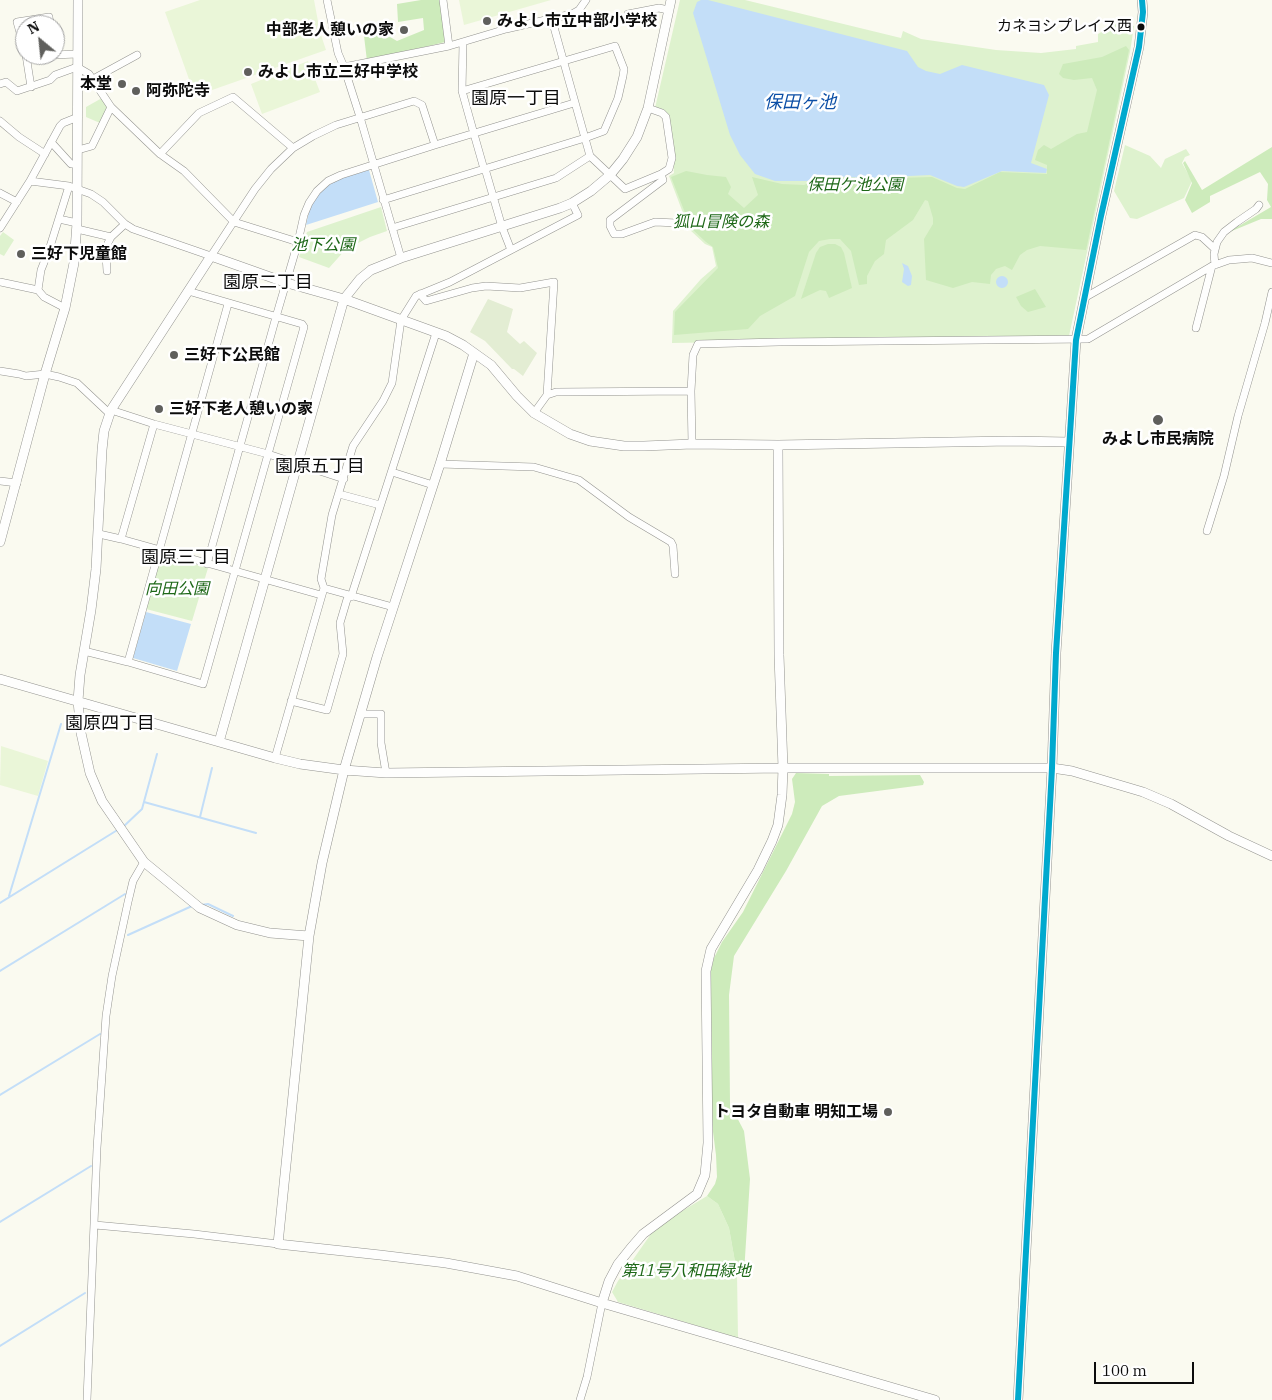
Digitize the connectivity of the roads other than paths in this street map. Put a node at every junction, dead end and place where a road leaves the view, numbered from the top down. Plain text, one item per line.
1 (78, 0) edge
2 (327, 0) edge
3 (443, 0) edge
4 (586, 0) edge
5 (658, 0) edge
6 (671, 0) edge
7 (1142, 0) edge
8 (663, 9) junction
9 (628, 14) dead end
10 (552, 20) junction
11 (463, 43) junction
12 (449, 46) junction
13 (65, 54) edge
14 (77, 54) junction
15 (137, 55) dead end
16 (562, 61) junction
17 (28, 65) edge
18 (344, 67) junction
19 (77, 68) junction
20 (94, 79) junction
21 (0, 84) edge
22 (31, 87) junction
23 (462, 92) junction
24 (574, 103) junction
25 (111, 107) junction
26 (648, 108) junction
27 (78, 117) junction
28 (360, 117) junction
29 (0, 121) edge
30 (474, 134) junction
31 (585, 138) junction
32 (51, 142) junction
33 (435, 145) junction
34 (293, 148) junction
35 (78, 150) junction
36 (45, 154) junction
37 (160, 154) junction
38 (590, 156) junction
39 (77, 164) junction
40 (373, 165) junction
41 (484, 168) junction
42 (661, 174) junction
43 (610, 175) junction
44 (30, 181) junction
45 (69, 186) junction
46 (78, 190) junction
47 (0, 193) edge
48 (493, 197) junction
49 (383, 200) junction
50 (17, 202) junction
51 (572, 203) junction
52 (1259, 205) dead end
53 (59, 219) junction
54 (234, 222) junction
55 (677, 223) dead end
56 (125, 224) junction
57 (77, 226) junction
58 (502, 226) junction
59 (0, 228) edge
60 (392, 228) junction
61 (111, 237) junction
62 (298, 242) junction
63 (1216, 249) junction
64 (511, 250) junction
65 (211, 256) junction
66 (401, 258) junction
67 (1272, 263) edge
68 (1214, 266) junction
69 (108, 271) dead end
70 (0, 282) edge
71 (287, 284) junction
72 (38, 290) junction
73 (188, 291) junction
74 (1272, 292) edge
75 (420, 294) junction
76 (1084, 298) junction
77 (344, 299) junction
78 (228, 304) junction
79 (65, 308) junction
80 (276, 317) junction
81 (401, 320) junction
82 (1196, 328) dead end
83 (436, 333) junction
84 (1076, 340) junction
85 (474, 353) junction
86 (0, 371) edge
87 (45, 374) junction
88 (691, 390) junction
89 (547, 395) junction
90 (110, 412) junction
91 (534, 413) junction
92 (154, 424) junction
93 (192, 434) junction
94 (1069, 442) junction
95 (692, 444) junction
96 (778, 445) junction
97 (239, 446) junction
98 (268, 454) junction
99 (297, 464) junction
100 (440, 464) junction
101 (392, 472) junction
102 (344, 479) junction
103 (0, 481) edge
104 (17, 483) junction
105 (433, 485) junction
106 (339, 494) junction
107 (380, 505) junction
108 (1208, 531) dead end
109 (98, 534) junction
110 (121, 539) junction
111 (0, 542) edge
112 (159, 551) junction
113 (207, 564) junction
114 (234, 572) junction
115 (675, 574) dead end
116 (264, 580) junction
117 (322, 592) junction
118 (350, 596) junction
119 (393, 607) junction
120 (84, 650) junction
121 (128, 662) junction
122 (0, 679) edge
123 (291, 700) junction
124 (78, 701) junction
125 (361, 714) junction
126 (219, 742) junction
127 (275, 758) junction
128 (782, 768) junction
129 (1052, 768) junction
130 (344, 770) junction
131 (386, 773) junction
132 (1272, 856) edge
133 (144, 862) junction
134 (309, 936) junction
135 (95, 1225) junction
136 (278, 1244) junction
137 (602, 1303) junction
138 (87, 1400) edge
139 (580, 1400) edge
140 (935, 1400) edge
141 (1018, 1400) edge

1 - 14 street
2 - 18 street
3 - 12 street
4 - 10 street
5 - 8 street
6 - 8 street
7 - 76 street
8 - 9 street
8 - 26 street
10 - 11 street
10 - 16 street
11 - 12 street
11 - 23 street
12 - 18 street
13 - 14 street
14 - 19 street
15 - 20 street
16 - 23 street
16 - 24 street
16 - 31 street
17 - 22 street
18 - 28 street
19 - 20 street
19 - 22 street
19 - 27 street
20 - 25 street
21 - 22 street
23 - 30 street
24 - 30 street
24 - 31 street
25 - 35 street
25 - 37 street
26 - 42 street
26 - 43 street
27 - 32 street
27 - 35 street
28 - 33 street
28 - 34 street
28 - 40 street
29 - 36 street
30 - 33 street
30 - 41 street
31 - 38 street
31 - 41 street
32 - 36 street
32 - 39 street
33 - 40 street
34 - 37 street
34 - 54 street
35 - 39 street
36 - 44 street
37 - 54 street
38 - 43 street
38 - 48 street
39 - 46 street
40 - 49 street
40 - 62 street
41 - 48 street
41 - 49 street
42 - 43 street
42 - 55 street
43 - 51 street
44 - 45 street
44 - 50 street
45 - 46 street
45 - 53 street
46 - 56 street
46 - 57 street
47 - 50 street
48 - 58 street
48 - 60 street
49 - 60 street
50 - 59 street
51 - 58 street
51 - 64 street
52 - 63 street
53 - 57 street
53 - 72 street
54 - 62 street
54 - 65 street
56 - 61 street
56 - 65 street
57 - 61 street
57 - 79 street
58 - 64 street
58 - 66 street
60 - 66 street
61 - 69 street
62 - 71 street
63 - 68 street
63 - 76 street
64 - 75 street
65 - 71 street
65 - 73 street
66 - 77 street
67 - 68 street
68 - 82 street
68 - 84 street
70 - 72 street
71 - 77 street
71 - 80 street
72 - 79 street
73 - 78 street
73 - 90 street
74 - 108 street
75 - 81 street
75 - 89 street
76 - 84 street
77 - 81 street
77 - 99 street
78 - 80 street
78 - 93 street
79 - 87 street
80 - 97 street
80 - 98 street
81 - 83 street
81 - 102 street
83 - 85 street
83 - 101 street
84 - 88 street
84 - 94 street
85 - 91 street
85 - 100 street
86 - 87 street
87 - 90 street
87 - 104 street
88 - 89 street
88 - 95 street
89 - 91 street
90 - 92 street
90 - 109 street
91 - 95 street
92 - 93 street
92 - 110 street
93 - 97 street
93 - 112 street
94 - 96 street
94 - 129 street
95 - 96 street
96 - 128 street
97 - 98 street
97 - 113 street
98 - 99 street
98 - 114 street
99 - 102 street
99 - 116 street
100 - 105 street
100 - 115 street
101 - 105 street
101 - 107 street
102 - 106 street
103 - 104 street
104 - 111 street
105 - 119 street
106 - 107 street
106 - 117 street
107 - 118 street
109 - 110 street
109 - 120 street
110 - 112 street
112 - 113 street
112 - 121 street
113 - 114 street
114 - 116 street
114 - 121 street
116 - 117 street
116 - 126 street
117 - 118 street
117 - 123 street
118 - 119 street
118 - 123 street
119 - 125 street
120 - 121 street
120 - 124 street
122 - 124 street
123 - 127 street
124 - 126 street
124 - 133 street
125 - 130 street
125 - 131 street
126 - 127 street
127 - 130 street
128 - 129 street
128 - 131 street
128 - 137 street
129 - 132 street
129 - 141 street
130 - 131 street
130 - 134 street
133 - 134 street
133 - 135 street
134 - 136 street
135 - 136 street
135 - 138 street
136 - 137 street
137 - 139 street
137 - 140 street

